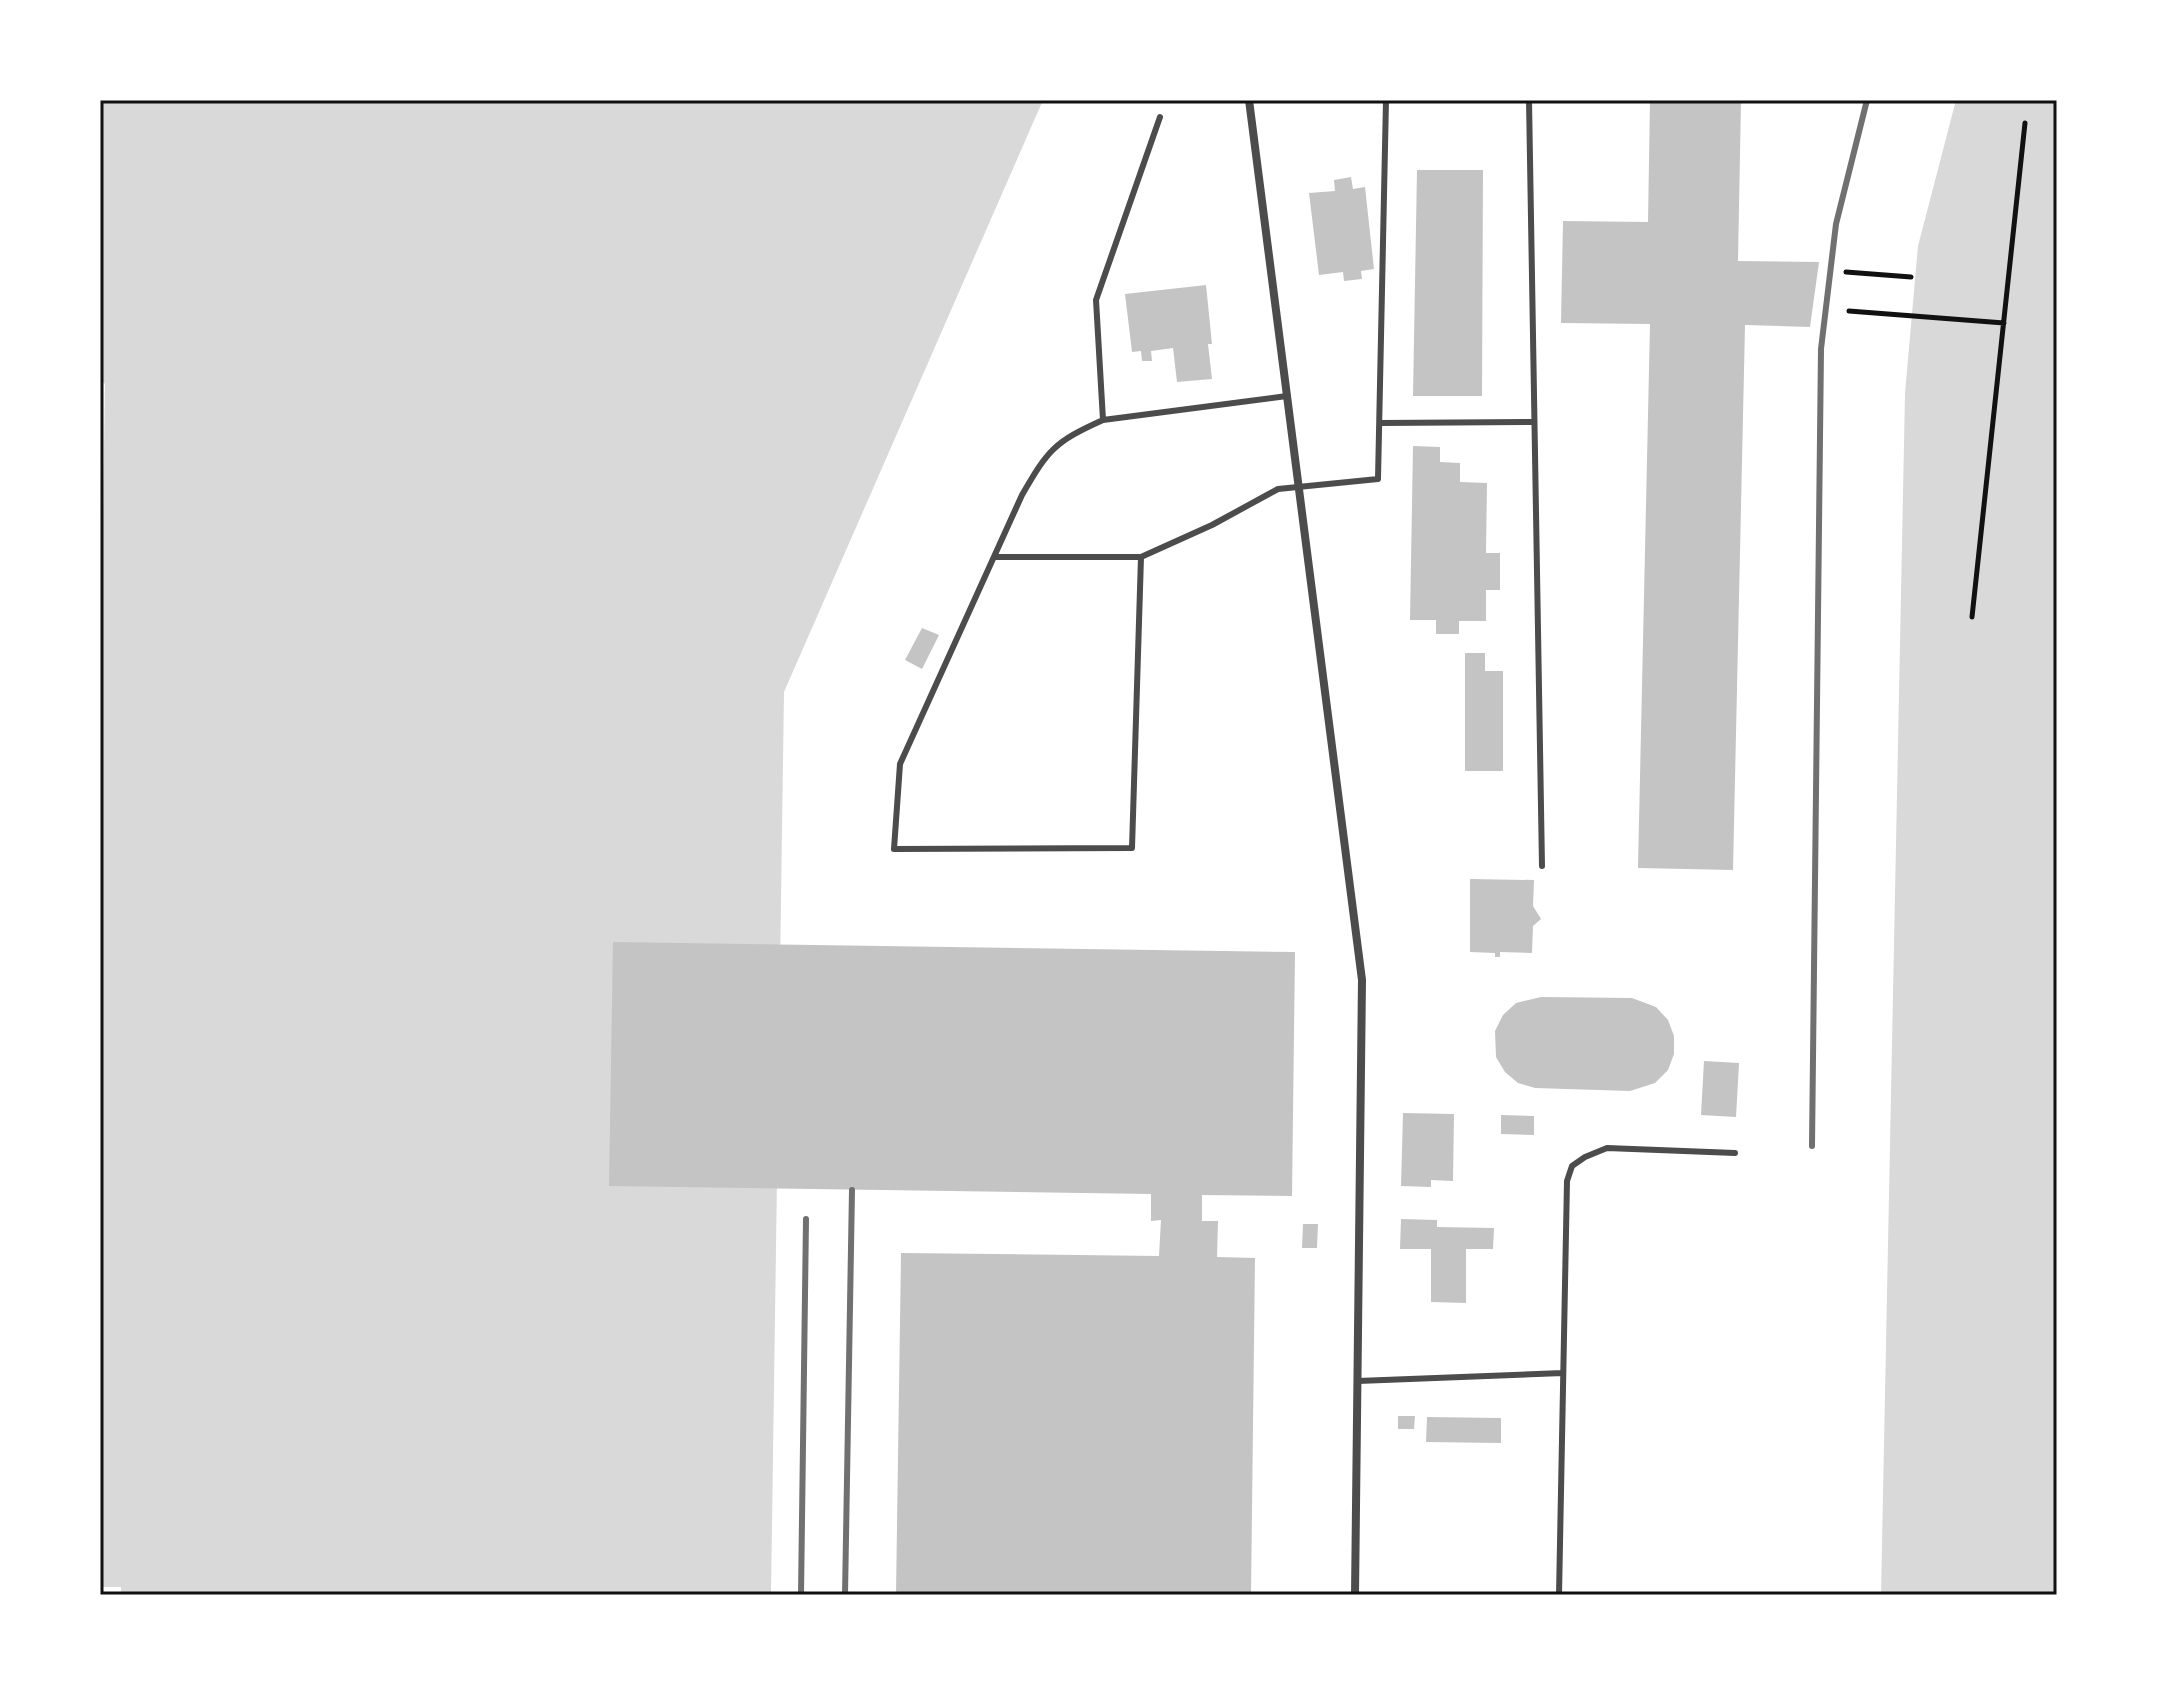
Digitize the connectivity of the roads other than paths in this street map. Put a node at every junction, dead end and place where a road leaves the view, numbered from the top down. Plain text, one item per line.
1 (1249, 100) edge
2 (1386, 100) edge
3 (1529, 100) edge
4 (1160, 117) dead end
5 (1287, 396) junction
6 (1103, 420) junction
7 (1534, 422) junction
8 (1380, 423) junction
9 (1299, 487) junction
10 (994, 557) junction
11 (1141, 557) junction
12 (1542, 866) dead end
13 (1735, 1153) dead end
14 (1563, 1373) junction
15 (1358, 1381) junction
16 (1355, 1595) edge
17 (1559, 1595) edge

1 - 5 street
2 - 8 lane
3 - 7 lane
4 - 6 lane
5 - 6 lane
5 - 9 street
6 - 10 lane
7 - 8 lane
7 - 12 lane
8 - 9 lane
9 - 11 lane
9 - 15 street
10 - 11 lane
10 - 11 lane
13 - 14 lane
14 - 15 lane
14 - 17 lane
15 - 16 street

